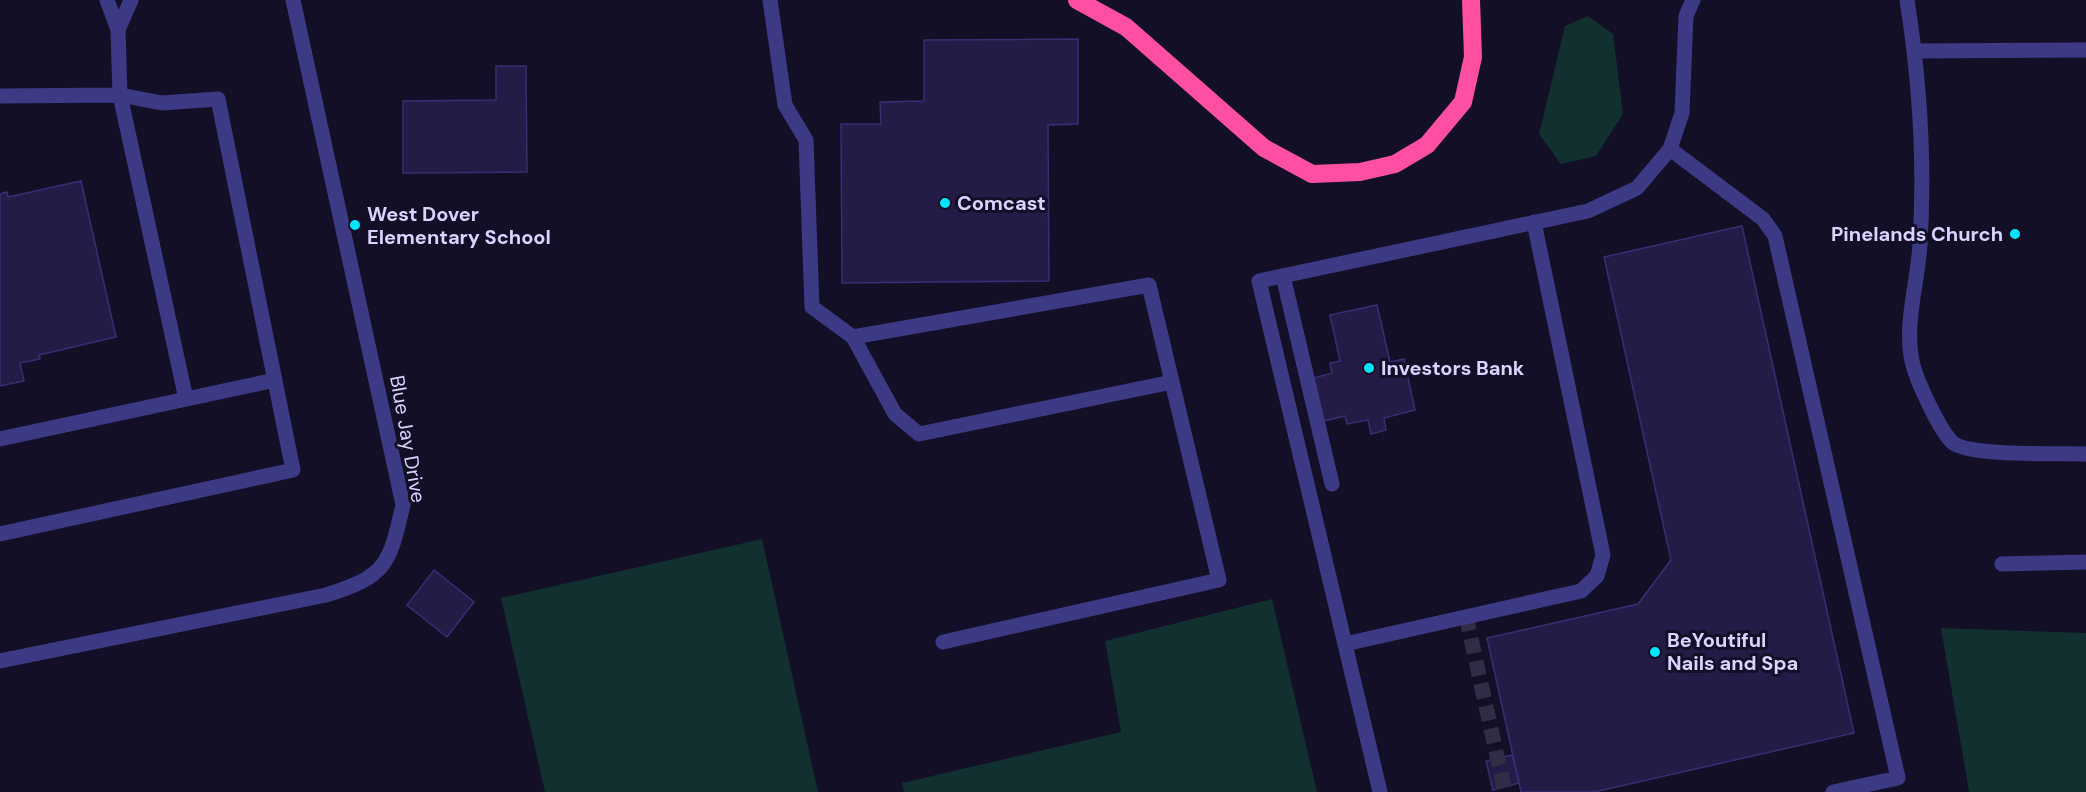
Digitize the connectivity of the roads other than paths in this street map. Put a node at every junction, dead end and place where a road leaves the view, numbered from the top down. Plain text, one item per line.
1 (108, 0) edge
2 (131, 0) edge
3 (293, 0) edge
4 (770, 0) edge
5 (1077, 0) edge
6 (1471, 0) edge
7 (1679, 0) edge
8 (1693, 0) edge
9 (1907, 0) edge
10 (1686, 16) junction
11 (118, 30) junction
12 (2086, 50) edge
13 (1915, 51) junction
14 (120, 95) junction
15 (0, 96) edge
16 (1670, 149) junction
17 (1534, 222) junction
18 (1283, 276) junction
19 (853, 337) junction
20 (275, 380) junction
21 (1172, 382) junction
22 (186, 399) junction
23 (0, 439) edge
24 (2086, 454) edge
25 (1332, 484) dead end
26 (0, 534) edge
27 (2086, 562) edge
28 (2002, 564) dead end
29 (943, 642) dead end
30 (1345, 644) junction
31 (0, 661) edge
32 (1380, 792) edge
33 (1833, 792) edge

1 - 11 street
2 - 11 street
3 - 31 street, Blue Jay Drive
4 - 19 street
5 - 6 highway
7 - 10 street
8 - 10 street
9 - 13 street
10 - 16 street
11 - 14 street
12 - 13 street
13 - 24 street
14 - 15 street
14 - 20 street
14 - 22 street
16 - 17 street
16 - 33 street
17 - 18 street
17 - 30 street
18 - 25 street
18 - 30 street
19 - 21 street
19 - 21 street
20 - 22 street
20 - 26 street
21 - 29 street
22 - 23 street
27 - 28 street
30 - 32 street

